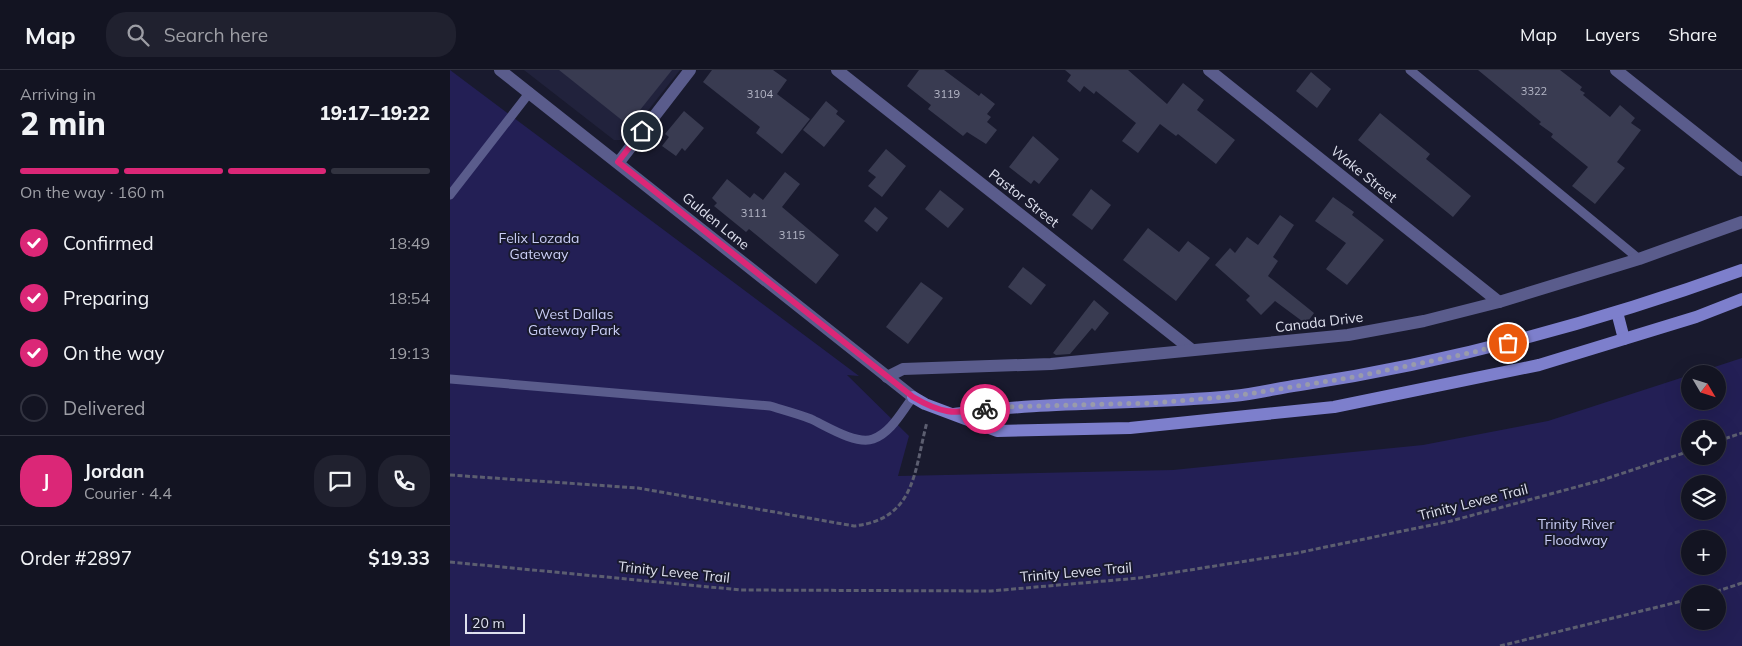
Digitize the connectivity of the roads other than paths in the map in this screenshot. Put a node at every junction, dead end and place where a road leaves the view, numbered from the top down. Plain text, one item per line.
1 (690, 70) edge
2 (837, 70) edge
3 (1209, 70) edge
4 (1410, 70) edge
5 (1616, 70) edge
6 (502, 71) edge
7 (530, 92) junction
8 (618, 162) junction
9 (1742, 170) edge
10 (450, 195) edge
11 (1742, 222) edge
12 (1639, 259) junction
13 (1742, 270) edge
14 (1742, 299) edge
15 (1499, 302) junction
16 (1617, 312) junction
17 (1624, 339) junction
18 (1192, 350) junction
19 (887, 377) junction
20 (450, 379) edge
21 (913, 397) junction
22 (954, 414) junction

1 - 8 street
2 - 18 street, Pastor Street
3 - 15 street, Wake Street
4 - 12 lane
5 - 9 street
6 - 7 street, Gulden Lane
7 - 8 street, Gulden Lane
7 - 10 lane
8 - 19 street, Gulden Lane
11 - 12 street, Canada Drive
12 - 15 street, Canada Drive
13 - 16 street
14 - 17 street
15 - 18 street, Canada Drive
16 - 17 street
16 - 22 street
17 - 22 street
18 - 19 street, Canada Drive
19 - 21 street, Gulden Lane
20 - 21 lane
21 - 22 street

